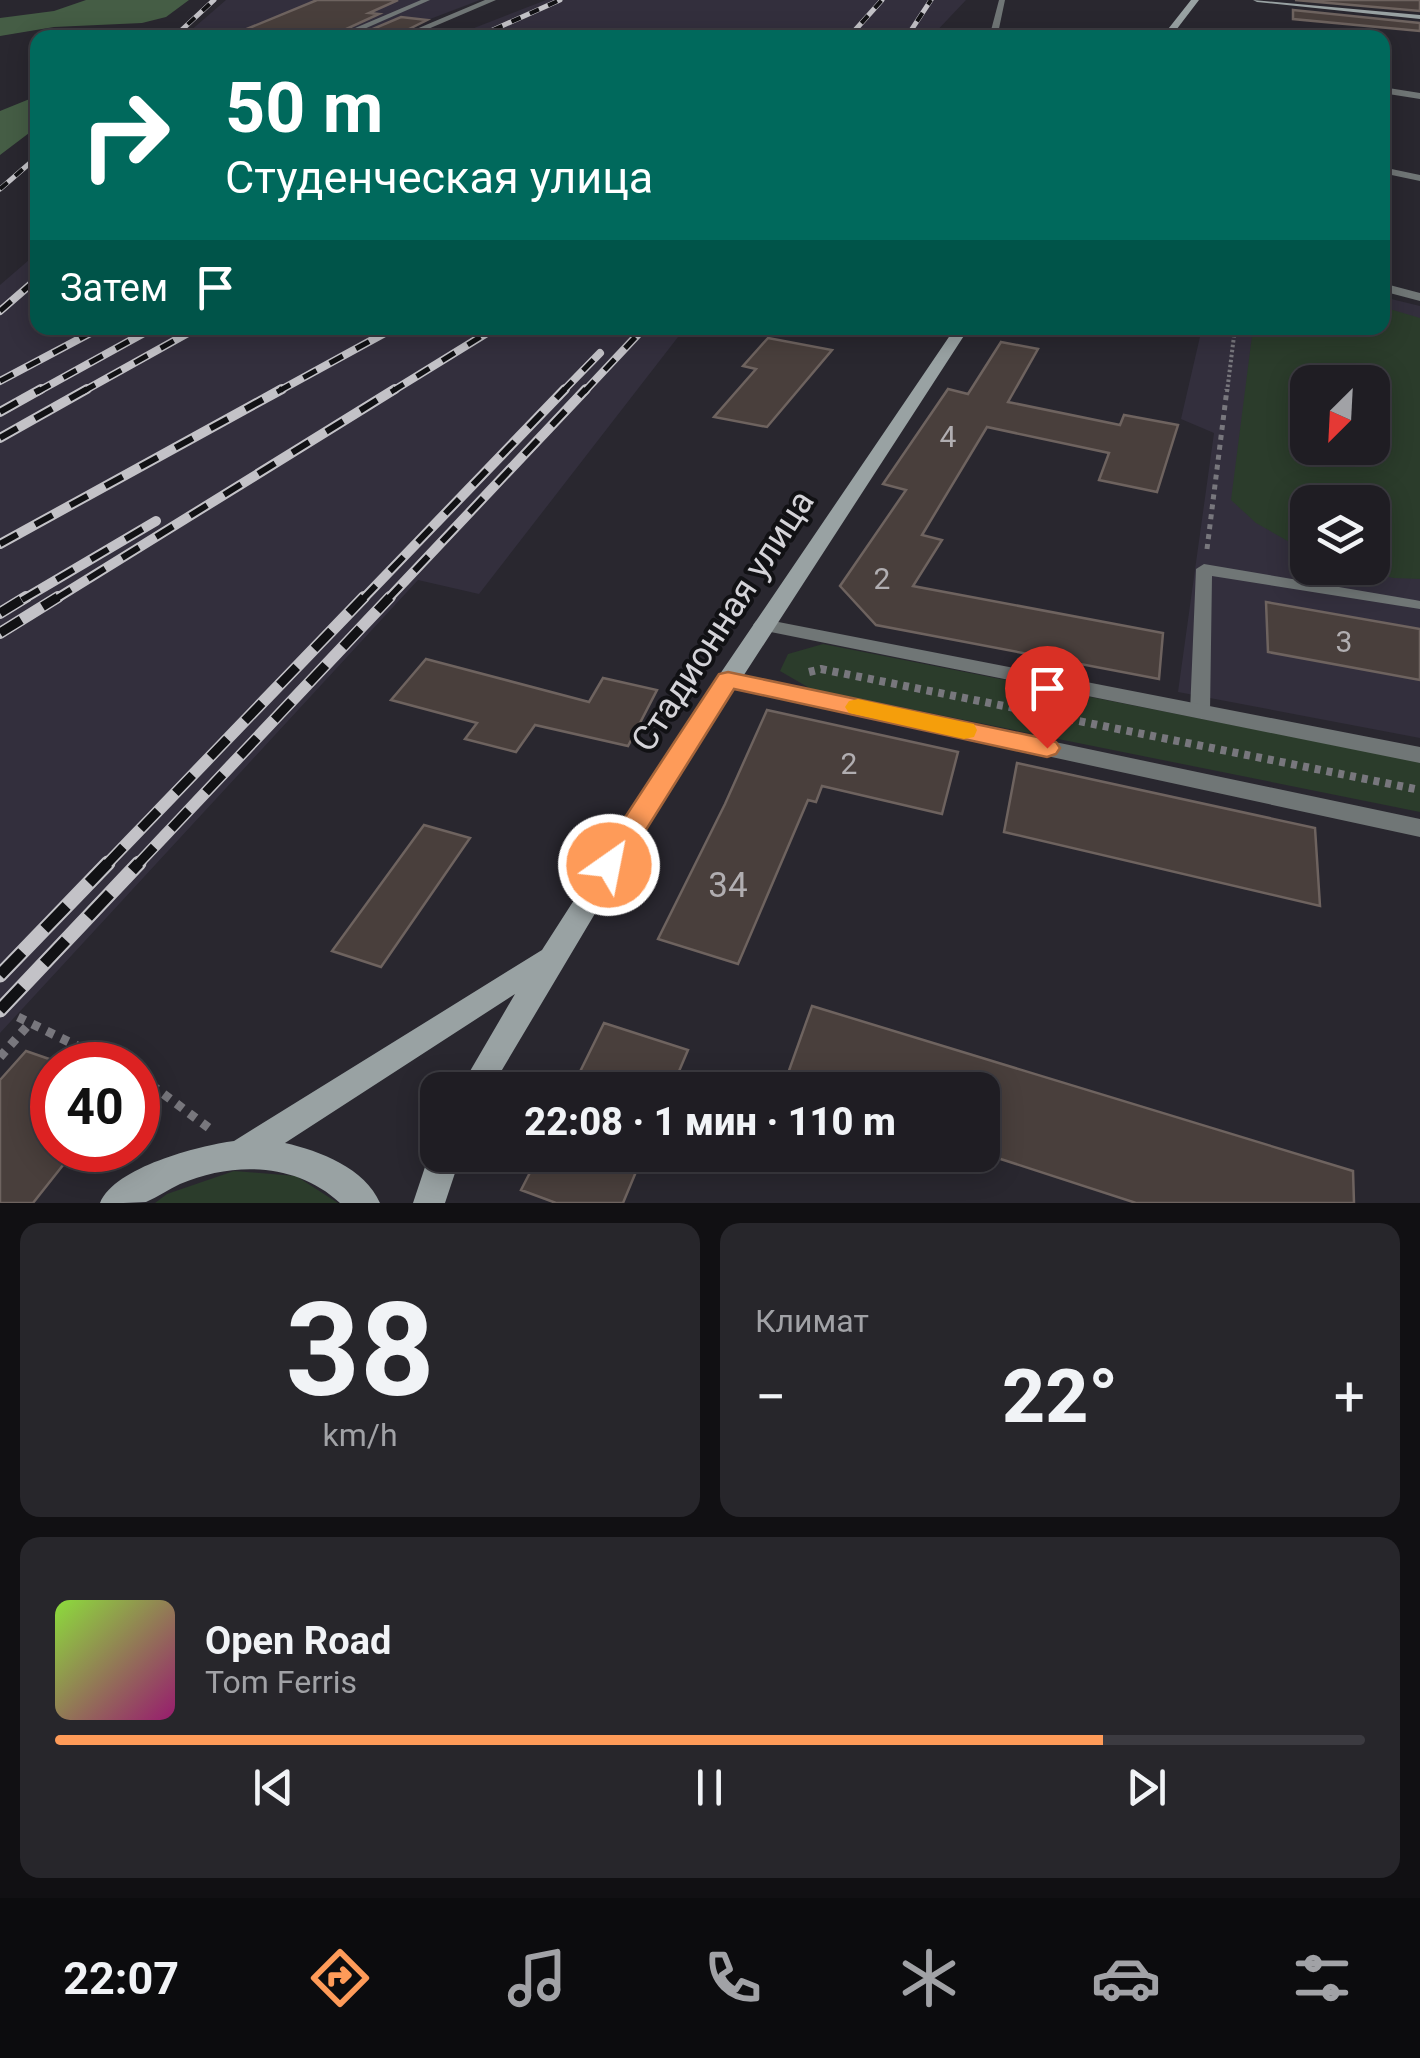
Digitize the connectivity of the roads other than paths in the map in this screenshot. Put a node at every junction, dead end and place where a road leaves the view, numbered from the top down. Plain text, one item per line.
1 (427, 0) edge
2 (492, 0) edge
3 (1002, 0) edge
4 (1195, 0) edge
5 (1258, 0) edge
6 (1420, 18) edge
7 (357, 30) edge
8 (419, 30) edge
9 (995, 30) edge
10 (1172, 30) edge
11 (1390, 91) edge
12 (1420, 96) edge
13 (1390, 172) edge
14 (1420, 178) edge
15 (1390, 290) edge
16 (1420, 297) edge
17 (957, 335) edge
18 (1414, 606) dead end
19 (763, 625) junction
20 (728, 680) junction
21 (1200, 712) junction
22 (1420, 755) edge
23 (1420, 828) edge
24 (550, 958) junction
25 (484, 1072) edge
26 (242, 1153) junction
27 (439, 1172) edge
28 (116, 1203) edge
29 (364, 1203) edge
30 (429, 1203) edge

1 - 7 lane
2 - 8 street
3 - 9 lane
4 - 10 street
5 - 6 street
11 - 12 street
13 - 14 street
15 - 16 street
17 - 19 street, Стадионная улица
18 - 21 lane
19 - 20 street, Стадионная улица
19 - 21 street
20 - 23 street
20 - 24 street, Стадионная улица
21 - 22 street
24 - 25 street, Стадионная улица
24 - 26 street, Стадионная улица
26 - 28 street
26 - 29 street
27 - 30 street

